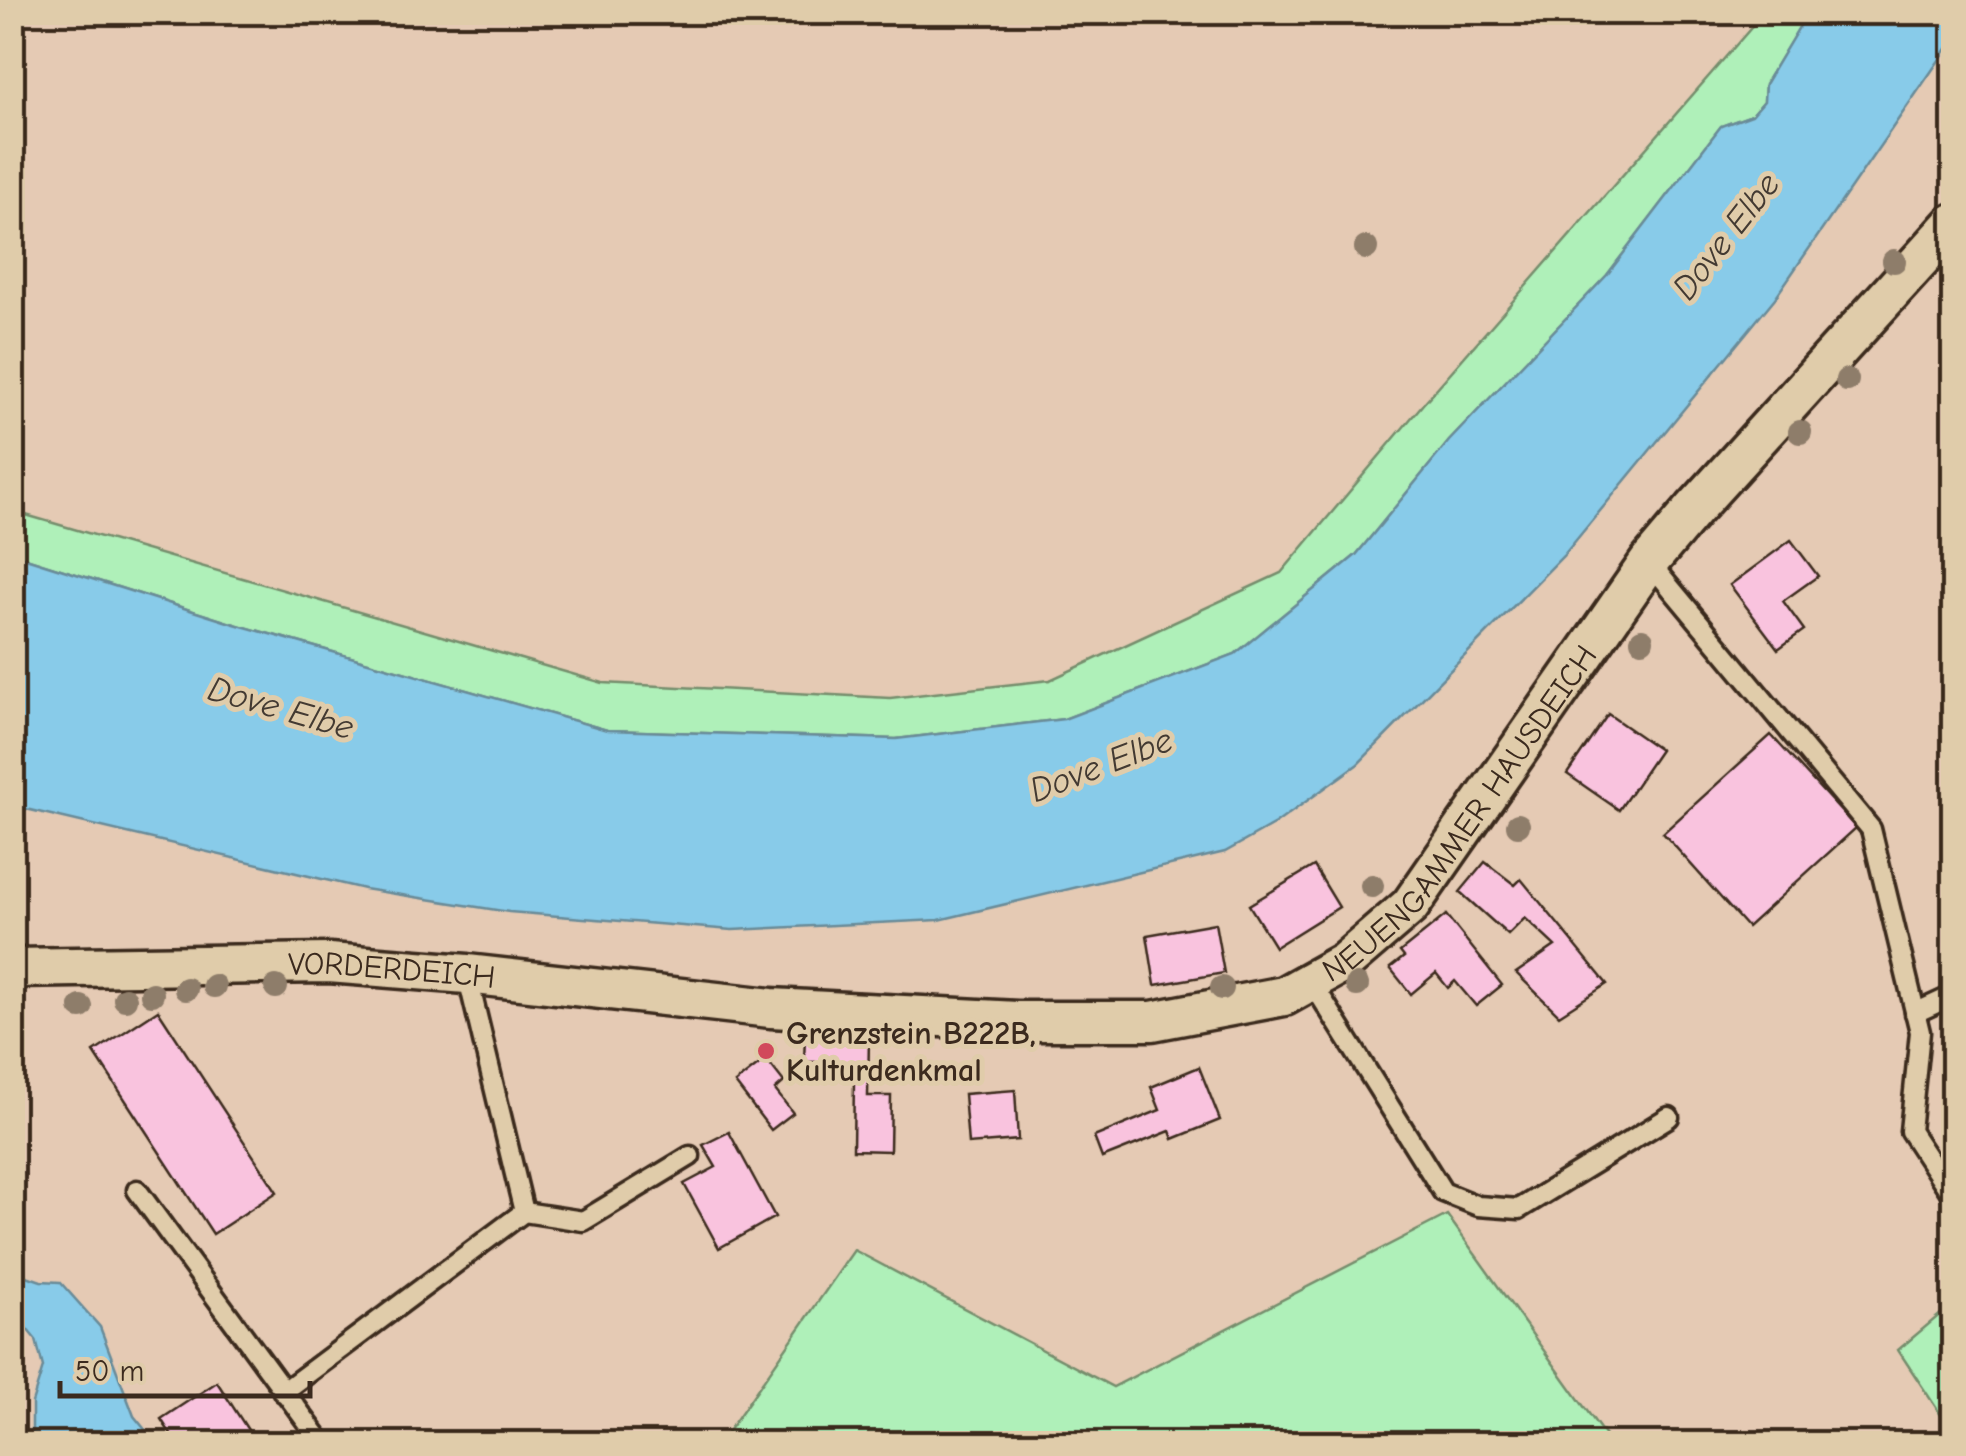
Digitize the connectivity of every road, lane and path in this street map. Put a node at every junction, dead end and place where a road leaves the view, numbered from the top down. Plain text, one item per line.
1 (1954, 223) edge
2 (1649, 562) junction
3 (12, 968) edge
4 (467, 974) junction
5 (1311, 981) junction
6 (1954, 995) edge
7 (771, 1008) joint
8 (1915, 1013) junction
9 (1669, 1118) dead end
10 (690, 1156) dead end
11 (137, 1190) dead end
12 (1954, 1198) edge
13 (524, 1212) junction
14 (284, 1392) junction
15 (323, 1444) edge

1 - 2 street, NEUENGAMMER HAUSDEICH
2 - 5 street, NEUENGAMMER HAUSDEICH
2 - 8 lane
3 - 4 street, VORDERDEICH
4 - 7 street, VORDERDEICH
4 - 13 lane
5 - 7 street, NEUENGAMMER HAUSDEICH
5 - 9 lane
6 - 8 lane
8 - 12 lane
10 - 13 lane
11 - 14 lane
13 - 14 lane
14 - 15 lane

